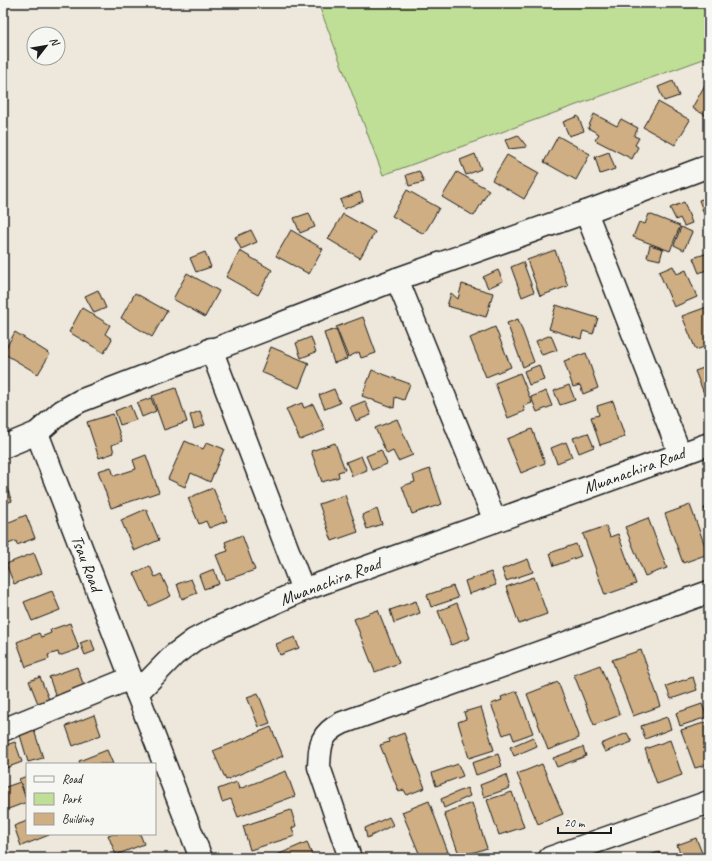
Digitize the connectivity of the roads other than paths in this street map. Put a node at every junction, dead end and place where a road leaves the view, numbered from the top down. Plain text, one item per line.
1 (709, 166) edge
2 (586, 212) junction
3 (397, 279) junction
4 (211, 349) junction
5 (37, 433) junction
6 (709, 444) edge
7 (3, 447) edge
8 (680, 454) junction
9 (495, 521) junction
10 (303, 590) junction
11 (709, 592) edge
12 (134, 685) junction
13 (3, 730) edge
14 (709, 802) edge
15 (201, 858) edge
16 (350, 858) edge
17 (550, 858) edge

1 - 2 street
2 - 3 street
2 - 8 street
3 - 4 street
3 - 9 street
4 - 5 street
4 - 10 street
5 - 7 street
5 - 12 street, Tsau Road
6 - 8 street, Mwanachira Road
8 - 9 street, Mwanachira Road
9 - 10 street, Mwanachira Road
10 - 12 street, Mwanachira Road
11 - 16 street
12 - 13 street
12 - 15 street
14 - 17 street

